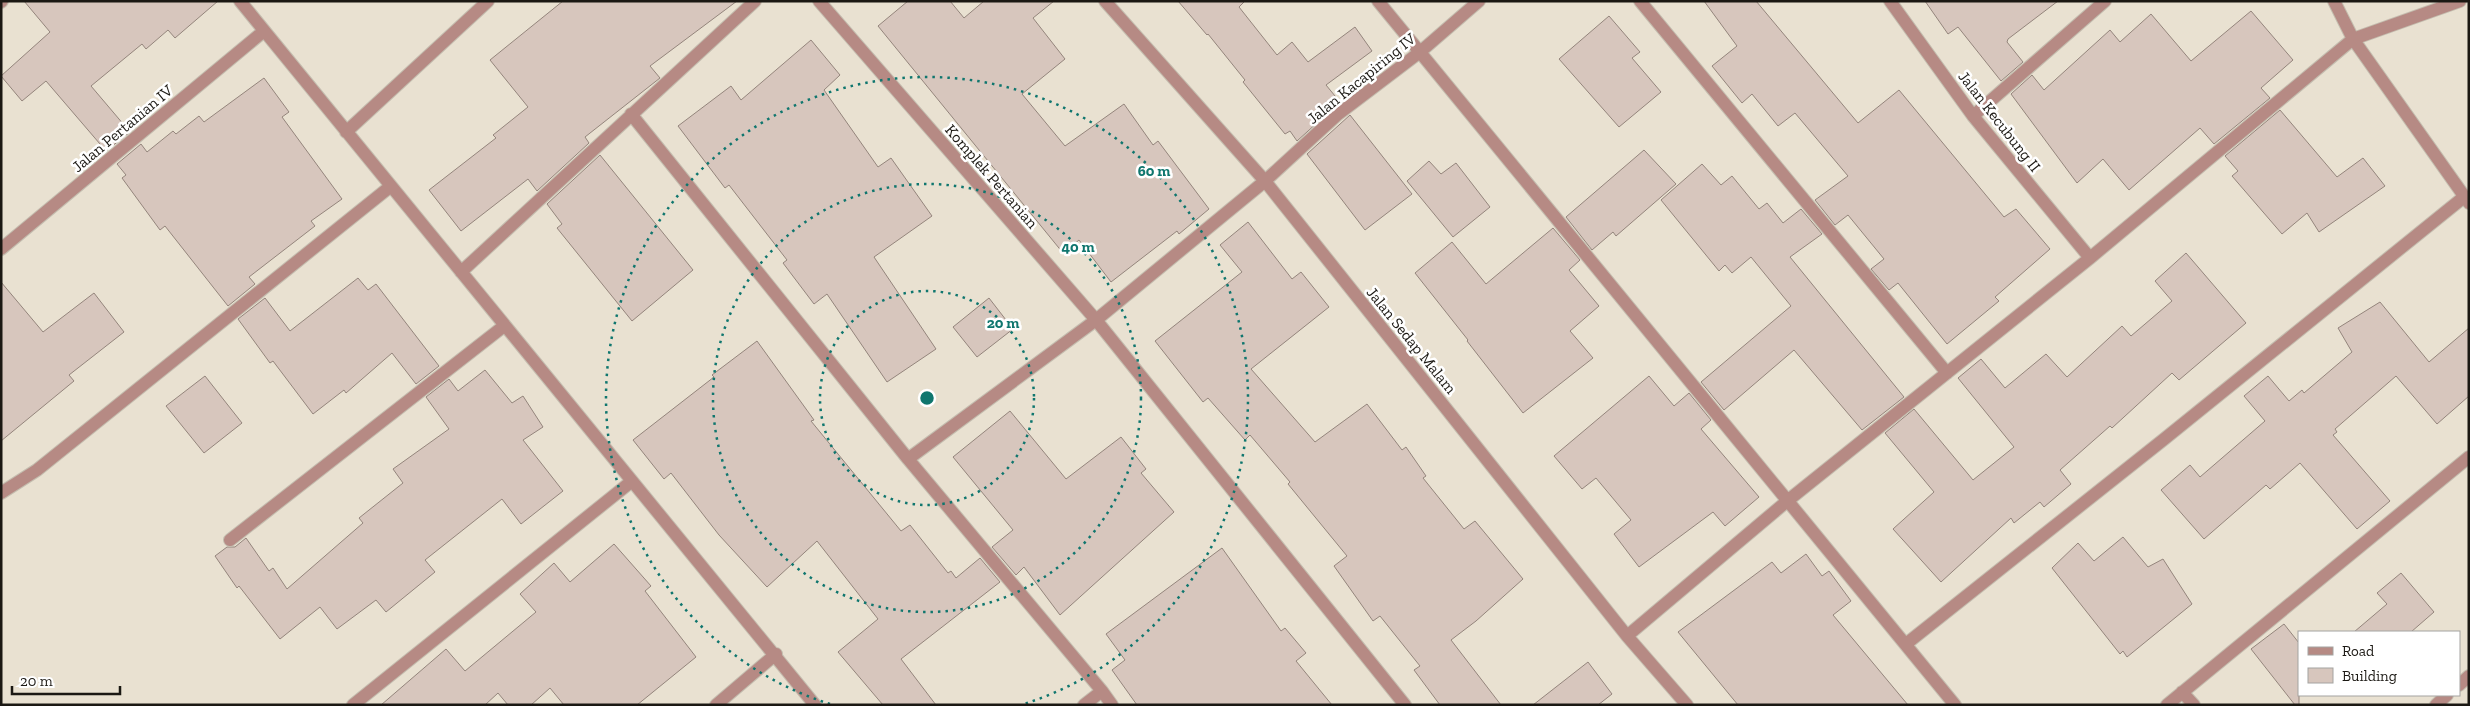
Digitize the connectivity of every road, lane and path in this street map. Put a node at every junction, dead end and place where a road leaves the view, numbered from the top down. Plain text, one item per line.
1 (240, 1) edge
2 (488, 1) edge
3 (756, 1) edge
4 (819, 1) edge
5 (1105, 1) edge
6 (1378, 1) edge
7 (1479, 1) edge
8 (1640, 1) edge
9 (1890, 1) edge
10 (2105, 1) edge
11 (2334, 1) edge
12 (2460, 1) edge
13 (264, 32) junction
14 (2353, 40) junction
15 (1420, 52) junction
16 (631, 114) junction
17 (1973, 116) junction
18 (346, 132) junction
19 (1264, 181) junction
20 (391, 186) junction
21 (2466, 200) edge
22 (1, 249) edge
23 (2090, 258) junction
24 (461, 272) junction
25 (1096, 320) junction
26 (504, 326) junction
27 (1947, 373) junction
28 (2469, 457) edge
29 (908, 459) junction
30 (632, 481) junction
31 (1, 493) edge
32 (1786, 502) junction
33 (230, 540) dead end
34 (1627, 636) junction
35 (1906, 644) junction
36 (776, 654) junction
37 (1102, 691) junction
38 (2182, 692) junction
39 (2446, 696) edge
40 (353, 705) edge
41 (716, 705) edge
42 (815, 705) edge
43 (1084, 705) edge
44 (1112, 705) edge
45 (1405, 705) edge
46 (1687, 705) edge
47 (1955, 705) edge
48 (2167, 705) edge
49 (2194, 705) edge
50 (2436, 705) edge

1 - 13 street
2 - 18 street
3 - 16 street
4 - 25 street, Komplek Pertanian
5 - 19 street, Jalan Sedap Malam
6 - 15 street
7 - 15 street, Jalan Kacapiring IV
8 - 27 street
9 - 17 street, Jalan Kecubung II
10 - 17 street
11 - 14 street
12 - 14 street
13 - 18 street
13 - 22 street, Jalan Pertanian IV
14 - 21 street
14 - 23 street
15 - 19 street, Jalan Kacapiring IV
15 - 32 street
16 - 24 street
16 - 29 street
17 - 23 street, Jalan Kecubung II
18 - 20 street
19 - 25 street
19 - 34 street, Jalan Sedap Malam
20 - 24 street
20 - 31 street
21 - 35 street
23 - 27 street
24 - 26 street
25 - 29 street
25 - 45 street, Komplek Pertanian
26 - 30 street
26 - 33 street
27 - 32 street
28 - 38 street
29 - 37 street
30 - 36 street
30 - 40 street
32 - 34 street
32 - 35 street
34 - 46 street, Jalan Sedap Malam
35 - 47 street
36 - 41 street
36 - 42 street
37 - 43 street
37 - 44 street
38 - 48 street
38 - 49 street
39 - 50 street

